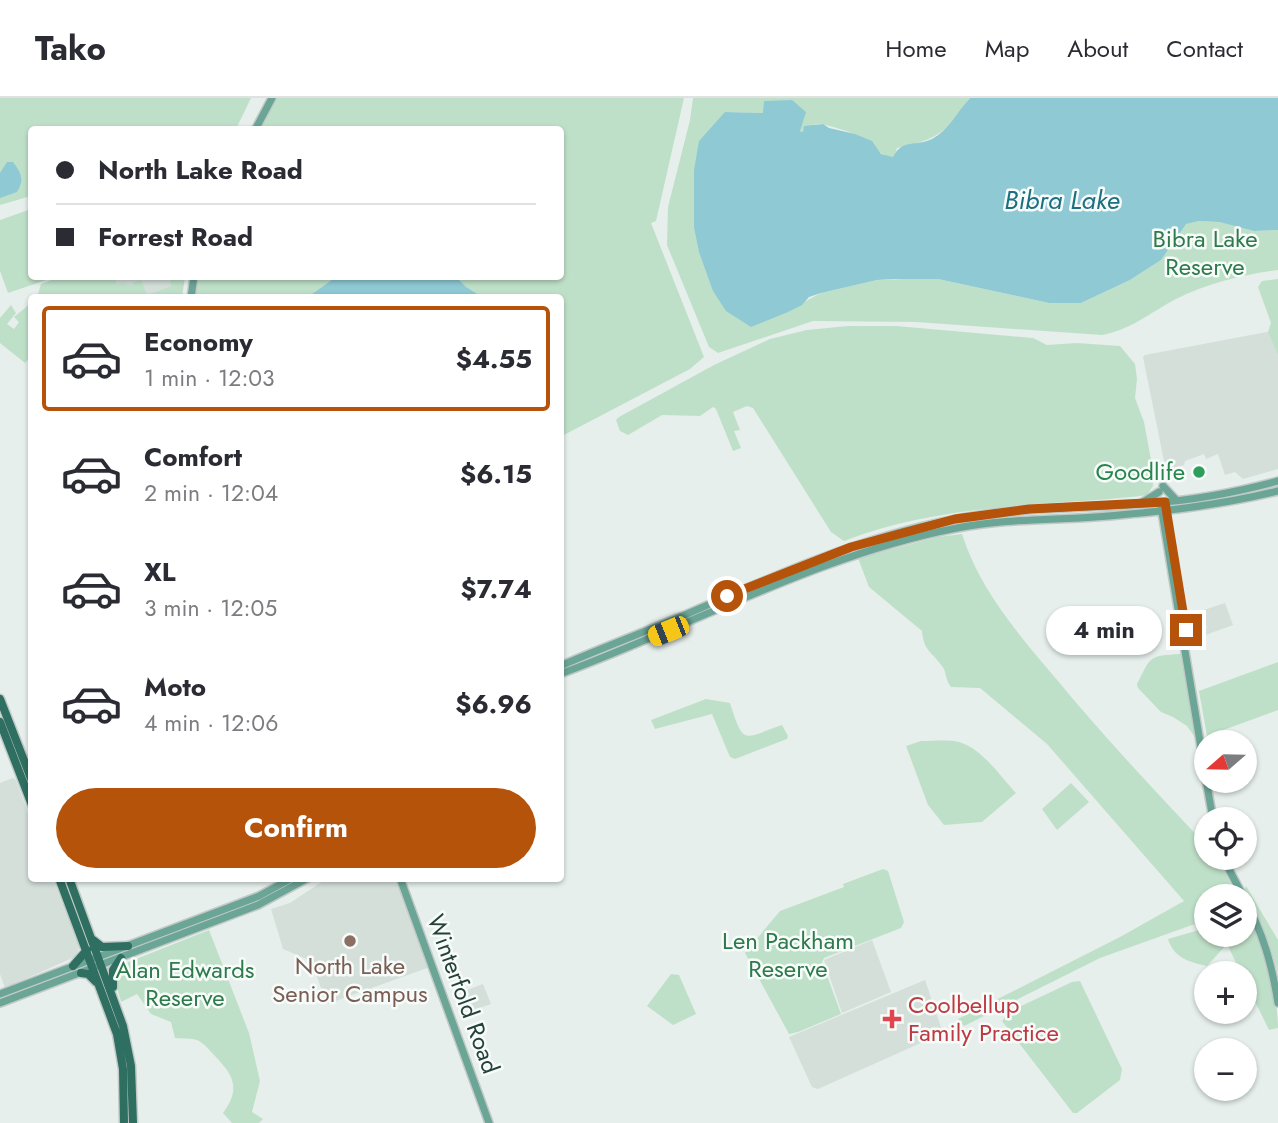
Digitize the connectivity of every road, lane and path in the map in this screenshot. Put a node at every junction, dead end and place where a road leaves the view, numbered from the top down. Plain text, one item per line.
1 (272, 98) edge
2 (257, 126) edge
3 (1278, 481) edge
4 (1278, 491) edge
5 (1176, 500) junction
6 (1139, 504) junction
7 (1164, 506) junction
8 (1189, 508) junction
9 (1152, 512) junction
10 (1166, 523) junction
11 (564, 664) edge
12 (564, 672) edge
13 (0, 699) edge
14 (0, 722) edge
15 (1199, 730) edge
16 (1202, 730) edge
17 (28, 771) edge
18 (28, 795) edge
19 (61, 882) edge
20 (70, 882) edge
21 (285, 882) edge
22 (301, 882) edge
23 (403, 882) edge
24 (1257, 925) edge
25 (1257, 927) edge
26 (1261, 933) junction
27 (91, 938) junction
28 (128, 946) junction
29 (87, 950) junction
30 (121, 958) junction
31 (96, 962) junction
32 (73, 966) junction
33 (81, 973) junction
34 (101, 986) junction
35 (0, 994) edge
36 (0, 1003) edge
37 (115, 1003) junction
38 (1278, 1003) edge
39 (124, 1123) edge
40 (133, 1123) edge
41 (490, 1123) edge

1 - 2 main road
3 - 5 main road
4 - 8 main road
5 - 6 main road
5 - 7 main road
6 - 7 main road
6 - 11 main road
7 - 8 main road
7 - 9 main road
7 - 10 main road
8 - 10 main road
9 - 10 main road
9 - 12 main road
10 - 15 main road
10 - 16 main road
13 - 17 highway
14 - 18 highway
19 - 29 highway
20 - 27 highway
21 - 28 main road
22 - 30 main road
23 - 41 main road, Winterfold Road
24 - 26 main road
25 - 26 main road
26 - 38 main road
27 - 28 highway
27 - 31 highway
28 - 31 main road
29 - 31 highway
29 - 32 highway
30 - 31 main road
30 - 37 highway
31 - 32 main road
31 - 33 main road
31 - 34 highway
31 - 37 highway
32 - 35 main road
33 - 34 highway
33 - 36 main road
34 - 39 highway
37 - 40 highway

